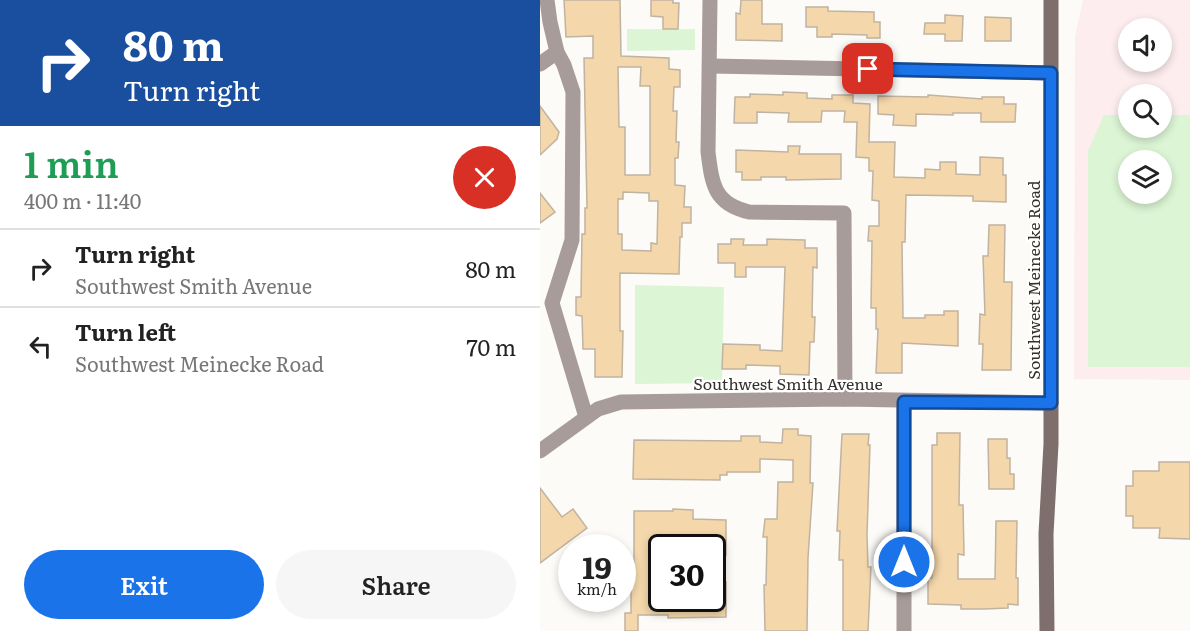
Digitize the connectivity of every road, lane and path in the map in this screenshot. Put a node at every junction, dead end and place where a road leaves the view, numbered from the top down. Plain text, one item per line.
1 (547, 0) edge
2 (710, 0) edge
3 (1051, 0) edge
4 (557, 52) junction
5 (540, 64) edge
6 (710, 66) junction
7 (1051, 73) junction
8 (546, 303) edge
9 (845, 399) junction
10 (904, 402) junction
11 (1051, 403) junction
12 (586, 417) junction
13 (540, 451) edge
14 (904, 631) edge
15 (1047, 631) edge

1 - 4 street
2 - 6 street
3 - 7 main road, Southwest Meinecke Road
4 - 5 street
4 - 8 street
6 - 7 street
6 - 9 street
7 - 11 main road, Southwest Meinecke Road
8 - 12 street
9 - 10 street, Southwest Smith Avenue
9 - 12 street, Southwest Smith Avenue
10 - 11 street, Southwest Smith Avenue
10 - 14 street
11 - 15 main road, Southwest Meinecke Road
12 - 13 street, Southwest Smith Avenue

